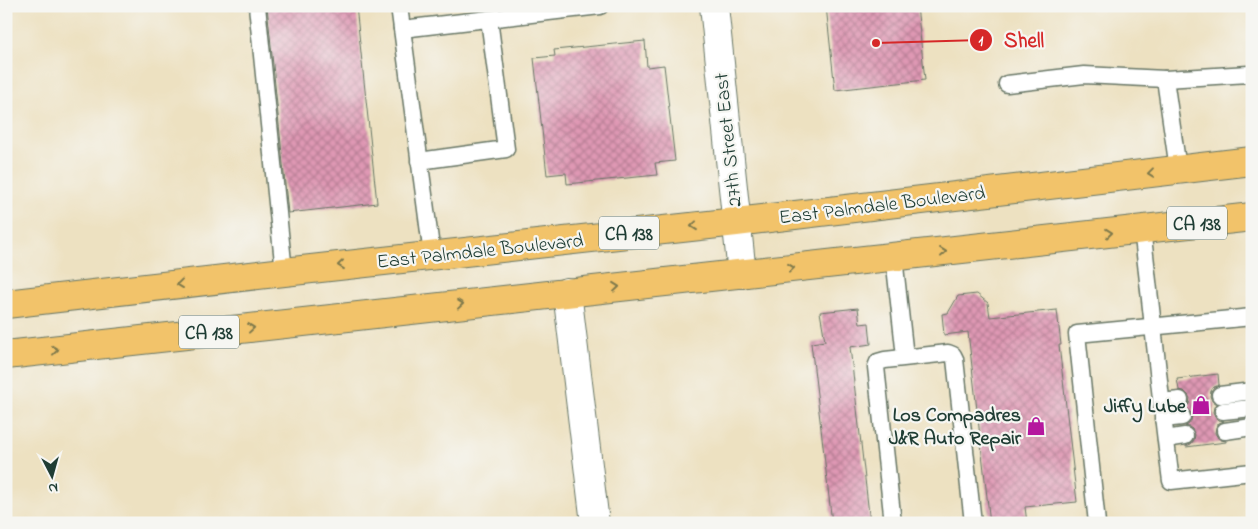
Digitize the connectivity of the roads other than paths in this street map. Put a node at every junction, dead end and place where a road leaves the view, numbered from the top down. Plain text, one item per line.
1 (256, 6) edge
2 (399, 6) edge
3 (600, 6) edge
4 (714, 6) edge
5 (490, 19) junction
6 (402, 29) junction
7 (1250, 76) edge
8 (1165, 79) junction
9 (1007, 84) dead end
10 (419, 161) junction
11 (1252, 161) edge
12 (1178, 169) junction
13 (1252, 217) edge
14 (736, 222) junction
15 (1142, 229) junction
16 (432, 256) junction
17 (894, 257) junction
18 (284, 272) junction
19 (742, 274) junction
20 (567, 292) junction
21 (6, 304) edge
22 (1252, 317) edge
23 (1154, 327) junction
24 (6, 355) edge
25 (905, 357) junction
26 (1252, 391) edge
27 (1180, 400) dead end
28 (1161, 402) junction
29 (1252, 408) edge
30 (1182, 417) dead end
31 (1163, 419) junction
32 (1252, 427) edge
33 (1225, 431) dead end
34 (1185, 436) dead end
35 (1166, 439) junction
36 (1252, 472) edge
37 (595, 523) edge
38 (893, 523) edge
39 (973, 523) edge
40 (1097, 523) edge

1 - 18 lane
2 - 6 lane
3 - 5 lane
4 - 14 street, 27th Street East
5 - 6 lane
5 - 10 lane
6 - 10 lane
7 - 8 lane
8 - 9 lane
8 - 12 lane
10 - 16 lane
11 - 12 highway, East Palmdale Boulevard / CA 138
12 -> 14 highway, East Palmdale Boulevard / CA 138
13 - 15 highway, CA 138
14 -> 16 highway, East Palmdale Boulevard / CA 138
14 - 19 street, 27th Street East
17 -> 15 highway, CA 138
15 - 23 lane
16 -> 18 highway, East Palmdale Boulevard / CA 138
19 -> 17 highway, CA 138
17 - 25 lane
18 -> 21 highway, East Palmdale Boulevard / CA 138
20 -> 19 highway, CA 138
24 -> 20 highway, CA 138
20 - 37 street
22 - 23 lane
23 - 28 lane
23 - 40 lane
25 - 38 lane
25 - 39 lane
26 - 29 lane
27 - 28 lane
28 - 31 lane
30 - 31 lane
31 - 35 lane
32 - 33 lane
34 - 35 lane
35 - 36 lane

